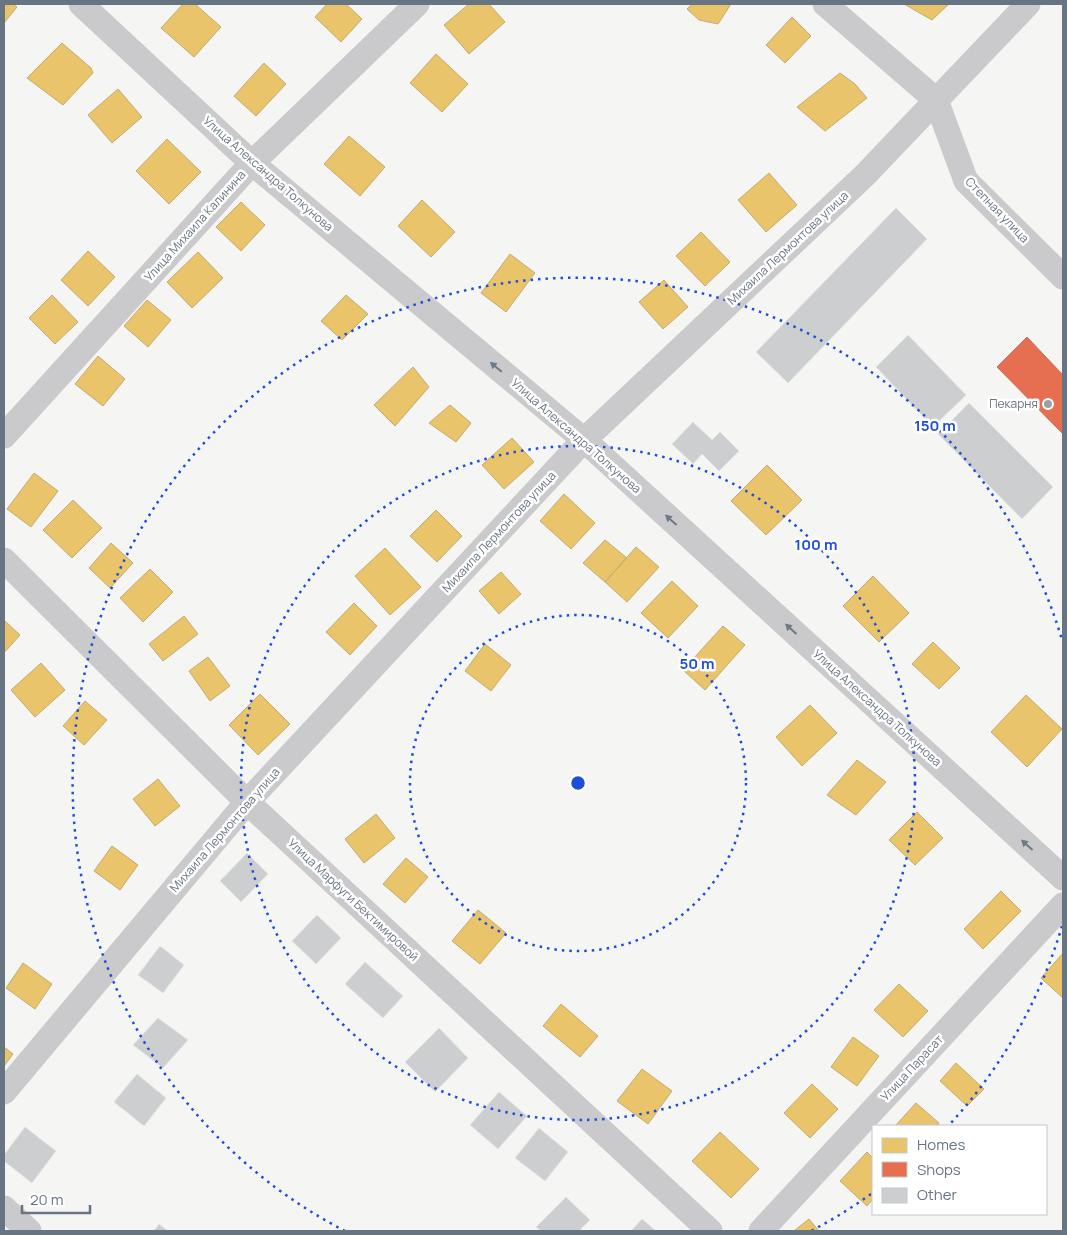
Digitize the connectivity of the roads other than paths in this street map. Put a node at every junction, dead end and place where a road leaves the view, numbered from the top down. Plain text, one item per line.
1 (80, 4) edge
2 (417, 4) edge
3 (826, 4) edge
4 (1028, 4) edge
5 (936, 100) junction
6 (252, 164) junction
7 (1063, 277) edge
8 (4, 436) edge
9 (584, 440) junction
10 (4, 560) edge
11 (248, 802) junction
12 (1063, 878) edge
13 (1063, 905) edge
14 (4, 1092) edge
15 (4, 1208) edge
16 (28, 1231) edge
17 (710, 1231) edge
18 (761, 1231) edge

1 - 6 street, Улица Александра Толкунова
2 - 6 street, Улица Михаила Калинина
3 - 5 street, Степная улица
4 - 5 street, Михаила Лермонтова улица
5 - 7 street, Степная улица
5 - 9 street, Михаила Лермонтова улица
6 - 8 street, Улица Михаила Калинина
9 -> 6 street, Улица Александра Толкунова
9 - 11 street, Михаила Лермонтова улица
12 -> 9 street, Улица Александра Толкунова
10 - 11 street, Улица Марфуги Бектимировой
11 - 14 street, Михаила Лермонтова улица
11 - 17 street, Улица Марфуги Бектимировой
13 - 18 street, Улица Парасат
15 - 16 street

